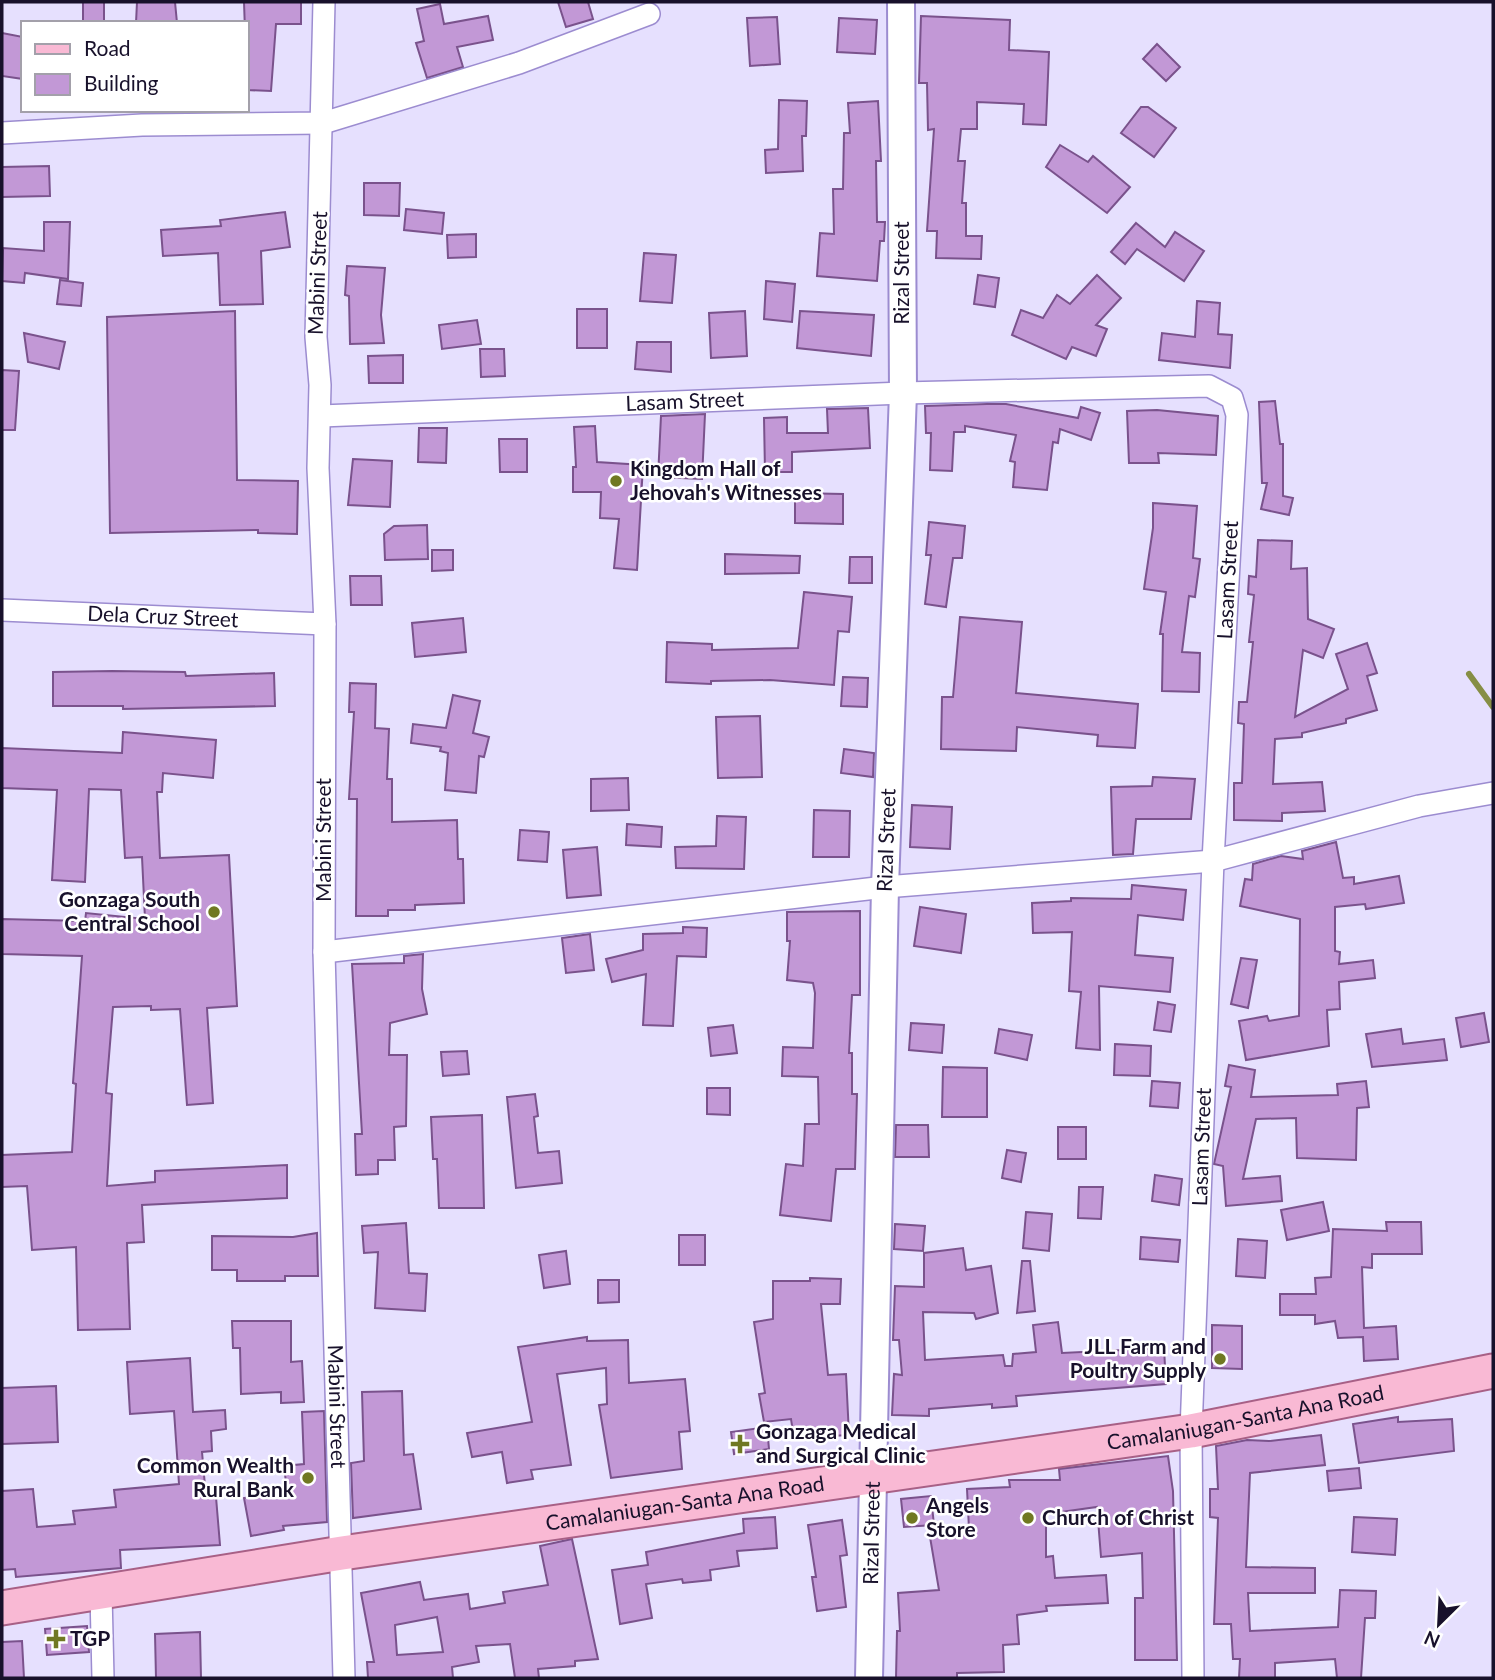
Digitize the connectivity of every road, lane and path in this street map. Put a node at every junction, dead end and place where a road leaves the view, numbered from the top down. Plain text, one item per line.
1 (324, 2) edge
2 (901, 2) edge
3 (649, 14) dead end
4 (323, 123) junction
5 (2, 133) edge
6 (902, 393) junction
7 (321, 416) junction
8 (2, 610) edge
9 (325, 624) junction
10 (1493, 793) edge
11 (1213, 861) junction
12 (885, 887) junction
13 (324, 952) junction
14 (1493, 1371) edge
15 (1191, 1431) junction
16 (871, 1478) junction
17 (342, 1553) junction
18 (101, 1594) junction
19 (2, 1608) edge
20 (103, 1678) edge
21 (344, 1678) edge
22 (869, 1678) edge
23 (1193, 1678) edge

1 - 4 street, Mabini Street
2 - 6 street, Rizal Street
3 - 4 street
4 - 5 street
4 - 7 street, Mabini Street
6 - 7 street, Lasam Street
6 - 11 street, Lasam Street
6 - 12 street, Rizal Street
7 - 9 street, Mabini Street
8 - 9 street, Dela Cruz Street
9 - 13 street, Mabini Street
10 - 11 street
11 - 12 street
11 - 15 street, Lasam Street
12 - 13 street
12 - 16 street, Rizal Street
13 - 17 street, Mabini Street
14 - 15 main road, Camalaniugan-Santa Ana Road
15 - 16 main road, Camalaniugan-Santa Ana Road
15 - 23 street, Lasam Street
16 - 17 main road, Camalaniugan-Santa Ana Road
16 - 22 street, Rizal Street
17 - 18 main road, Camalaniugan-Santa Ana Road
17 - 21 street, Mabini Street
18 - 19 main road, Camalaniugan-Santa Ana Road
18 - 20 street

